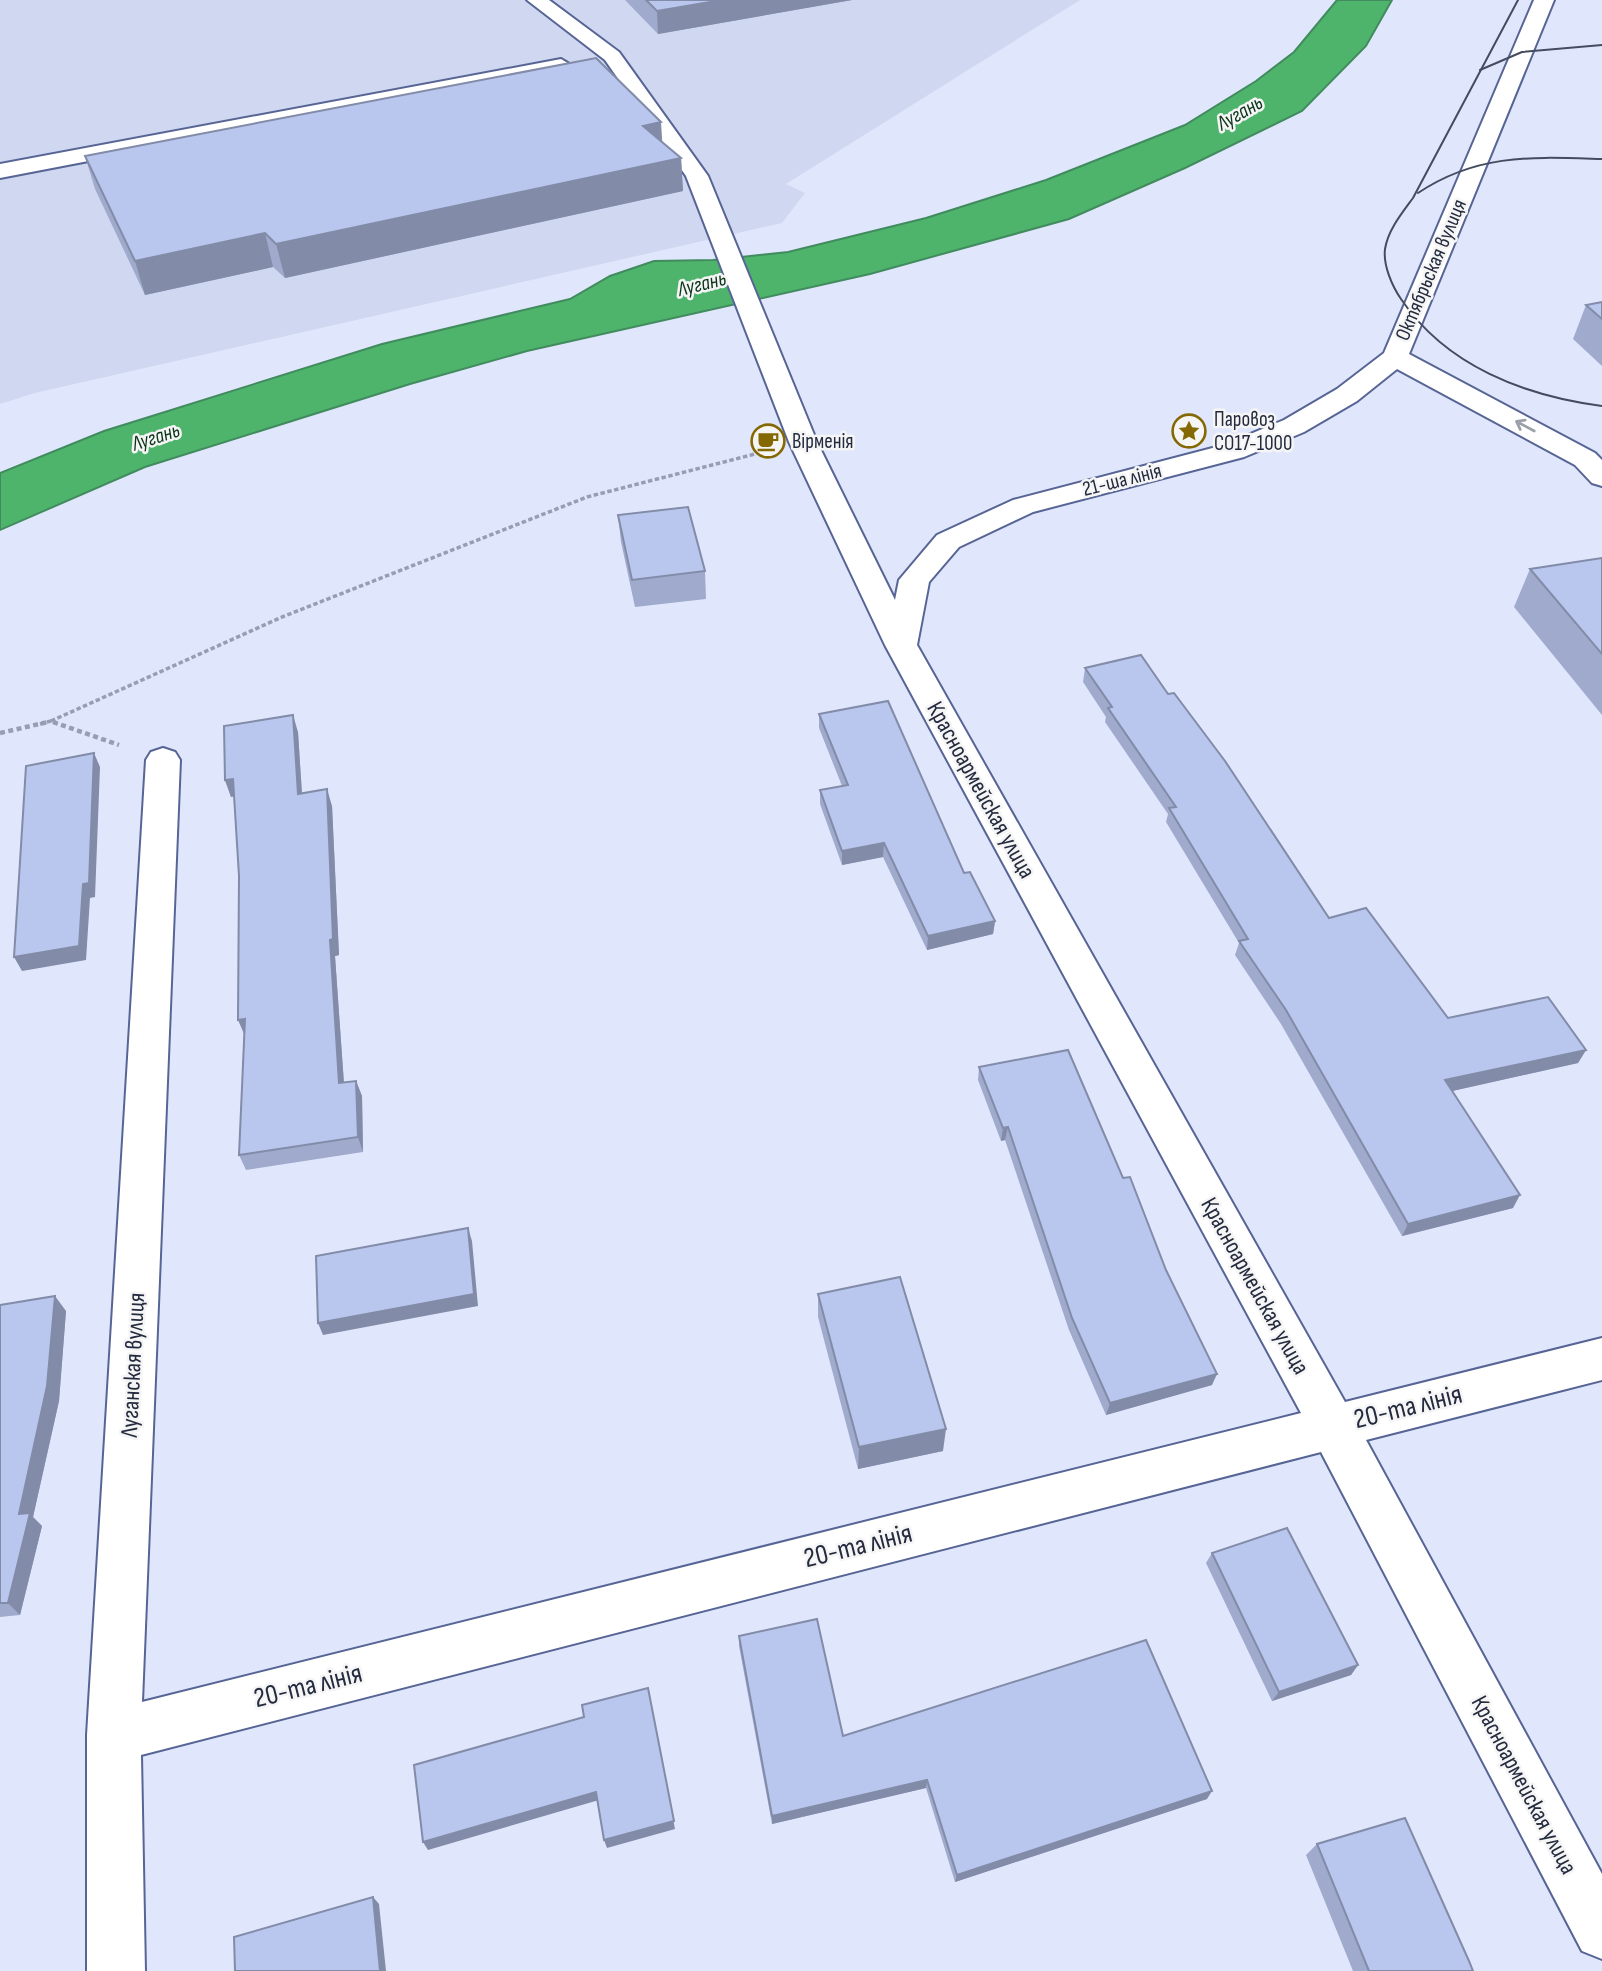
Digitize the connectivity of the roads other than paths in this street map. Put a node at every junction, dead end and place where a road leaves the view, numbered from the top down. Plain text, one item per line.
1 (537, 0) edge
2 (1544, 0) edge
3 (612, 55) junction
4 (0, 171) edge
5 (1395, 357) junction
6 (1602, 436) edge
7 (1556, 443) junction
8 (1602, 477) edge
9 (901, 645) junction
10 (163, 760) road end
11 (1602, 1360) edge
12 (1332, 1425) junction
13 (114, 1735) junction
14 (1602, 1931) edge
15 (116, 1971) edge

1 - 3 street, Красноармейская улица
2 - 5 street, Октябрьская вулиця
3 - 4 street
3 - 9 street, Красноармейская улица
7 -> 5 street, Октябрьская вулиця
5 - 9 street, 21-ша лінія
6 - 7 street
7 - 8 street, Октябрьская вулиця
9 - 12 street, Красноармейская улица
10 - 13 street, Луганская вулиця
11 - 12 street, 20-та лінія
12 - 13 street, 20-та лінія
12 - 14 street, Красноармейская улица
13 - 15 street, Луганская вулиця

